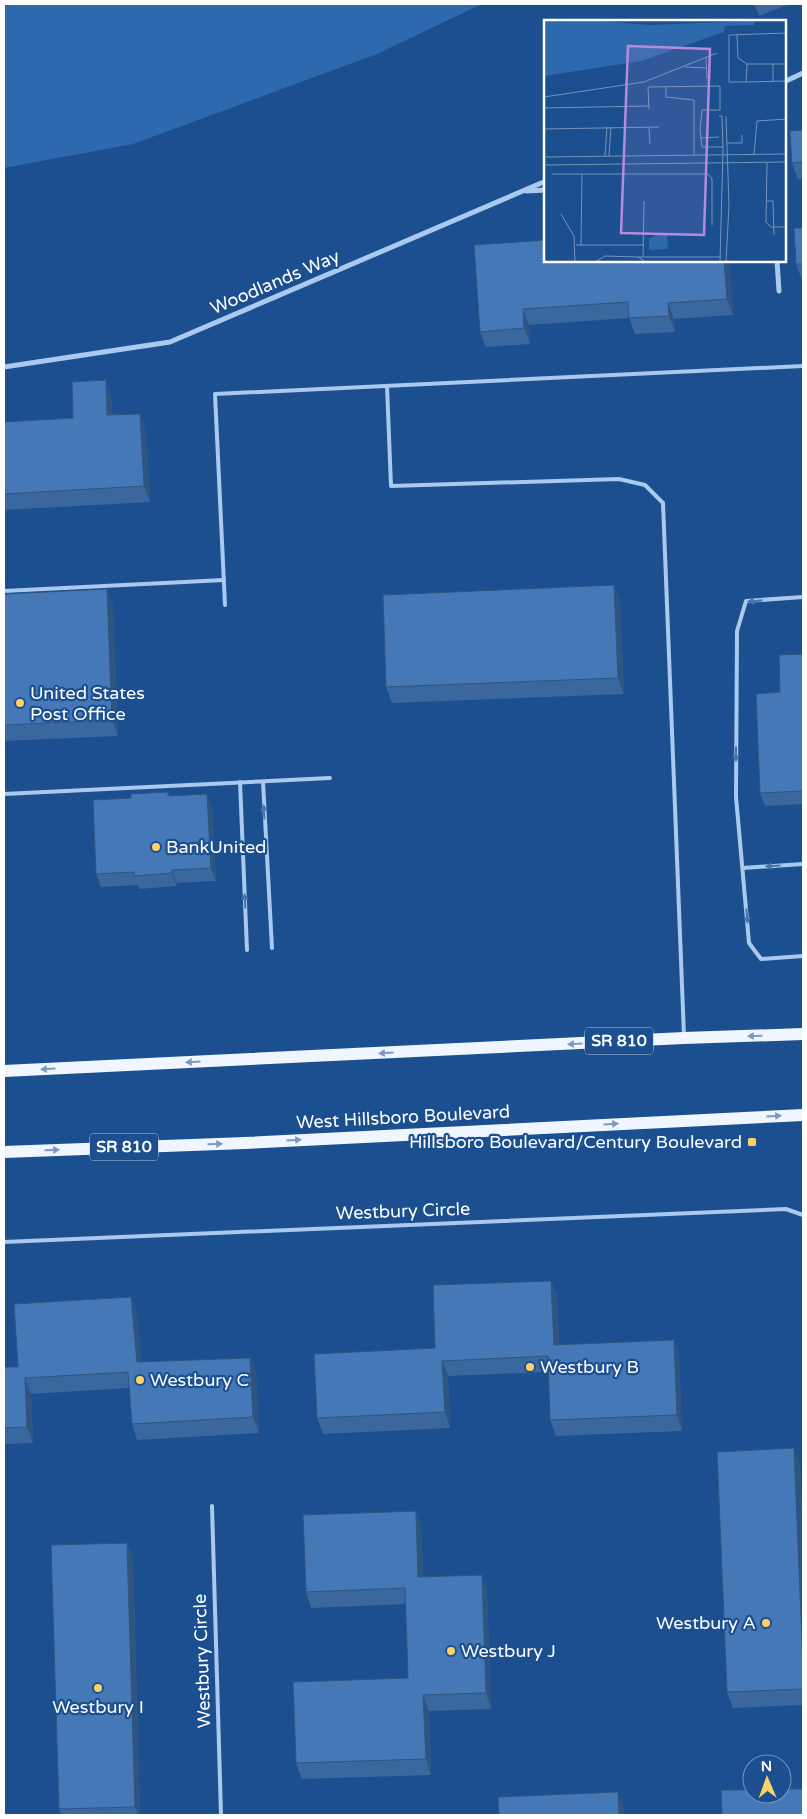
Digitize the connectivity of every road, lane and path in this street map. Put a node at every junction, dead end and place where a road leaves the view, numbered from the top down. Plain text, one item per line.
1 (803, 73) edge
2 (787, 81) edge
3 (544, 182) edge
4 (544, 190) edge
5 (524, 191) junction
6 (778, 262) edge
7 (779, 291) dead end
8 (803, 366) edge
9 (4, 367) edge
10 (387, 386) junction
11 (224, 580) junction
12 (4, 591) edge
13 (803, 597) edge
14 (225, 605) dead end
15 (330, 778) dead end
16 (240, 782) junction
17 (263, 782) junction
18 (4, 794) edge
19 (803, 864) edge
20 (742, 868) junction
21 (272, 948) dead end
22 (247, 950) dead end
23 (803, 956) edge
24 (803, 1034) edge
25 (684, 1038) junction
26 (4, 1071) edge
27 (803, 1115) edge
28 (4, 1152) edge
29 (803, 1214) edge
30 (4, 1242) edge
31 (212, 1506) dead end
32 (221, 1815) edge

1 - 2 street
3 - 5 street, Woodlands Way
4 - 5 street
5 - 9 street, Woodlands Way
6 - 7 street
8 - 10 lane
10 - 11 lane
10 - 25 lane
11 - 12 lane
11 - 14 lane
13 -> 20 lane
15 - 17 lane
16 - 17 lane
16 - 18 lane
22 -> 16 lane
21 -> 17 lane
19 -> 20 lane
20 -> 23 lane
24 -> 25 main road, SR 810
25 -> 26 main road, SR 810
28 -> 27 main road, West Hillsboro Boulevard / SR 810
29 - 30 lane, Westbury Circle
31 - 32 lane, Westbury Circle

